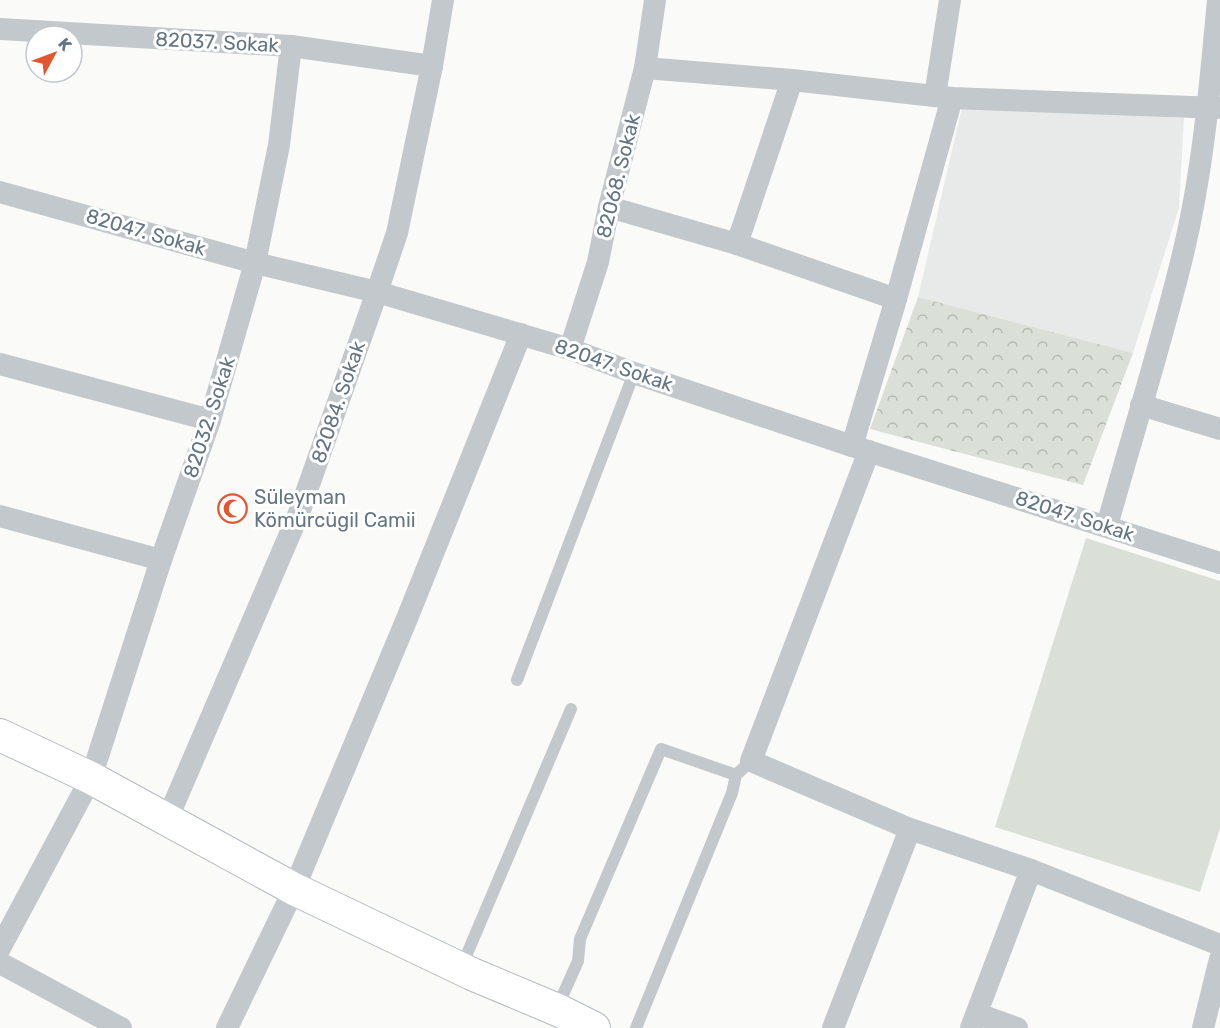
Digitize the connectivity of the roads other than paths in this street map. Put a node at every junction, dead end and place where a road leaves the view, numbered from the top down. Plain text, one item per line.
1 (443, 0) edge
2 (655, 0) edge
3 (950, 0) edge
4 (1218, 0) edge
5 (0, 30) edge
6 (291, 46) junction
7 (432, 66) junction
8 (645, 68) junction
9 (792, 80) junction
10 (944, 97) junction
11 (1214, 107) edge
12 (0, 192) edge
13 (609, 207) junction
14 (737, 244) junction
15 (255, 263) junction
16 (377, 292) junction
17 (896, 299) junction
18 (521, 334) junction
19 (570, 349) junction
20 (0, 364) edge
21 (634, 373) junction
22 (1141, 405) junction
23 (210, 420) junction
24 (1220, 429) edge
25 (860, 449) junction
26 (0, 516) edge
27 (1107, 526) junction
28 (161, 560) junction
29 (1220, 563) edge
30 (518, 680) dead end
31 (571, 709) dead end
32 (0, 735) edge
33 (743, 768) junction
34 (90, 778) junction
35 (167, 820) junction
36 (910, 829) junction
37 (1031, 870) junction
38 (294, 889) junction
39 (1220, 945) edge
40 (0, 948) edge
41 (1220, 959) edge
42 (0, 963) edge
43 (461, 969) junction
44 (556, 1010) junction
45 (974, 1021) edge
46 (120, 1028) edge
47 (227, 1028) edge
48 (594, 1028) edge
49 (636, 1028) edge
50 (833, 1028) edge
51 (1017, 1028) edge
52 (1203, 1028) edge

1 - 7 street, 82084. Sokak
2 - 8 street, 82068. Sokak
3 - 10 street
4 - 11 street
5 - 6 street, 82037. Sokak
6 - 7 street, 82037. Sokak
6 - 15 street, 82032. Sokak
7 - 16 street, 82084. Sokak
8 - 9 street
8 - 13 street, 82068. Sokak
9 - 10 street
9 - 14 street
10 - 11 street
10 - 17 street
11 - 22 street
12 - 15 street, 82047. Sokak
13 - 14 street
13 - 19 street, 82068. Sokak
14 - 17 street
15 - 16 street, 82047. Sokak
15 - 23 street, 82032. Sokak
16 - 18 street, 82047. Sokak
16 - 35 street, 82084. Sokak
17 - 25 street
18 - 19 street, 82047. Sokak
18 - 38 street
19 - 21 street, 82047. Sokak
20 - 23 street
21 - 25 street, 82047. Sokak
21 - 30 lane
22 - 24 street
22 - 27 street
23 - 28 street, 82032. Sokak
25 - 27 street, 82047. Sokak
25 - 33 street
26 - 28 street
27 - 29 street, 82047. Sokak
28 - 34 street, 82032. Sokak
31 - 43 lane
32 - 34 street
33 - 36 street
33 - 44 lane
33 - 49 lane
34 - 35 street
34 - 40 street, 82032. Sokak
35 - 38 street
36 - 37 street
36 - 50 street
37 - 39 street
37 - 45 street
38 - 43 street
38 - 47 street
41 - 52 street
42 - 46 street
43 - 44 street
44 - 48 street
45 - 51 street

